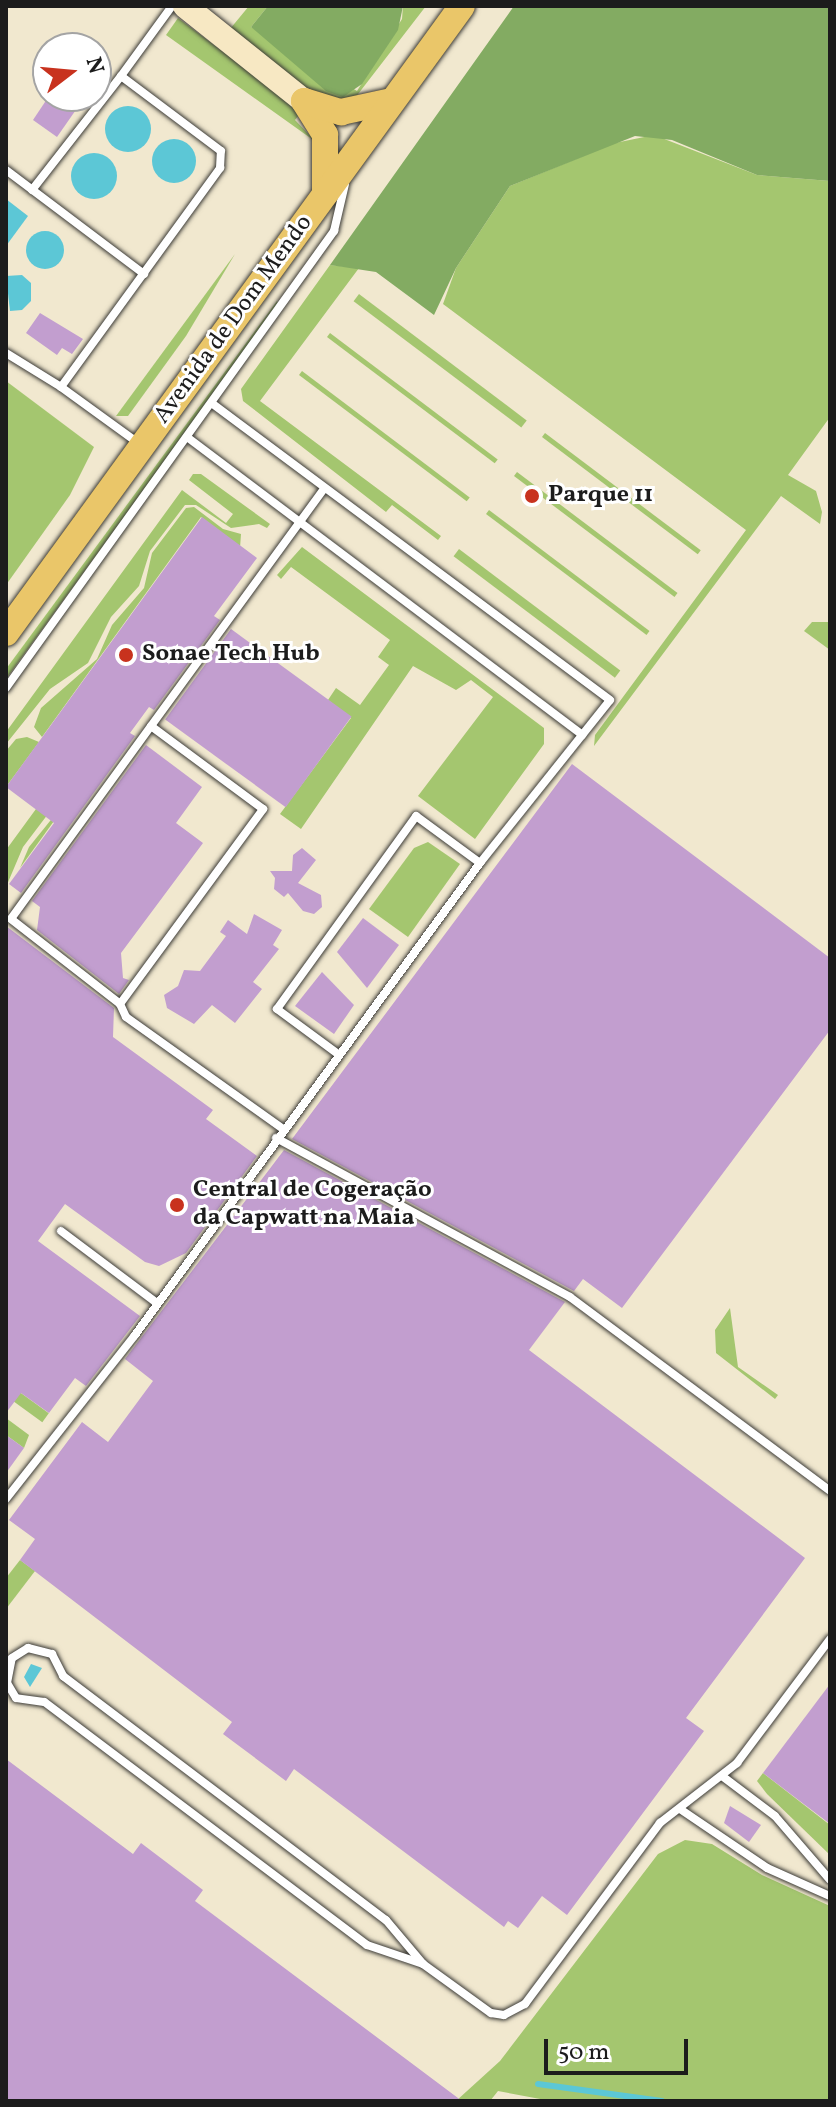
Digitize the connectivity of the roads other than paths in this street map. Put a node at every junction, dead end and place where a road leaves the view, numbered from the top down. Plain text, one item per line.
1 (172, 6) edge
2 (185, 6) edge
3 (462, 6) edge
4 (121, 76) junction
5 (304, 101) junction
6 (392, 101) junction
7 (351, 157) junction
8 (6, 170) edge
9 (32, 190) junction
10 (325, 194) junction
11 (144, 274) junction
12 (6, 353) edge
13 (61, 387) junction
14 (212, 403) junction
15 (187, 437) junction
16 (142, 446) junction
17 (324, 489) junction
18 (299, 522) junction
19 (6, 633) edge
20 (6, 688) edge
21 (151, 726) junction
22 (582, 735) junction
23 (480, 863) junction
24 (120, 1004) junction
25 (338, 1054) junction
26 (283, 1129) junction
27 (276, 1138) junction
28 (61, 1231) dead end
29 (157, 1303) junction
30 (830, 1491) edge
31 (6, 1499) edge
32 (830, 1639) edge
33 (9, 1656) edge
34 (722, 1776) junction
35 (680, 1809) junction
36 (830, 1880) edge
37 (830, 1896) edge
38 (423, 1964) junction

1 - 4 lane
2 - 5 street
3 - 6 main road, Avenida de Dom Mendo
4 - 9 lane
4 - 11 lane
5 - 6 main road
5 - 10 main road
6 - 7 main road, Avenida de Dom Mendo
7 - 10 main road, Avenida de Dom Mendo
7 - 14 lane
8 - 9 lane
9 - 11 lane
10 - 16 main road, Avenida de Dom Mendo
11 - 13 lane
12 - 13 lane
13 - 16 lane
14 - 15 lane
14 - 17 lane
15 - 18 lane
15 - 20 lane
16 - 19 main road, Avenida de Dom Mendo
17 - 18 lane
17 - 22 lane
18 - 21 lane
18 - 22 lane
21 - 24 lane
21 - 24 lane
22 - 23 lane
23 - 25 lane
23 - 25 lane
24 - 26 lane
25 - 26 lane
26 - 27 lane
27 - 29 lane
27 - 30 lane
28 - 29 lane
29 - 31 lane
32 - 34 lane
33 - 38 lane
33 - 38 lane
34 - 35 lane
34 - 36 lane
35 - 37 lane
35 - 38 lane

